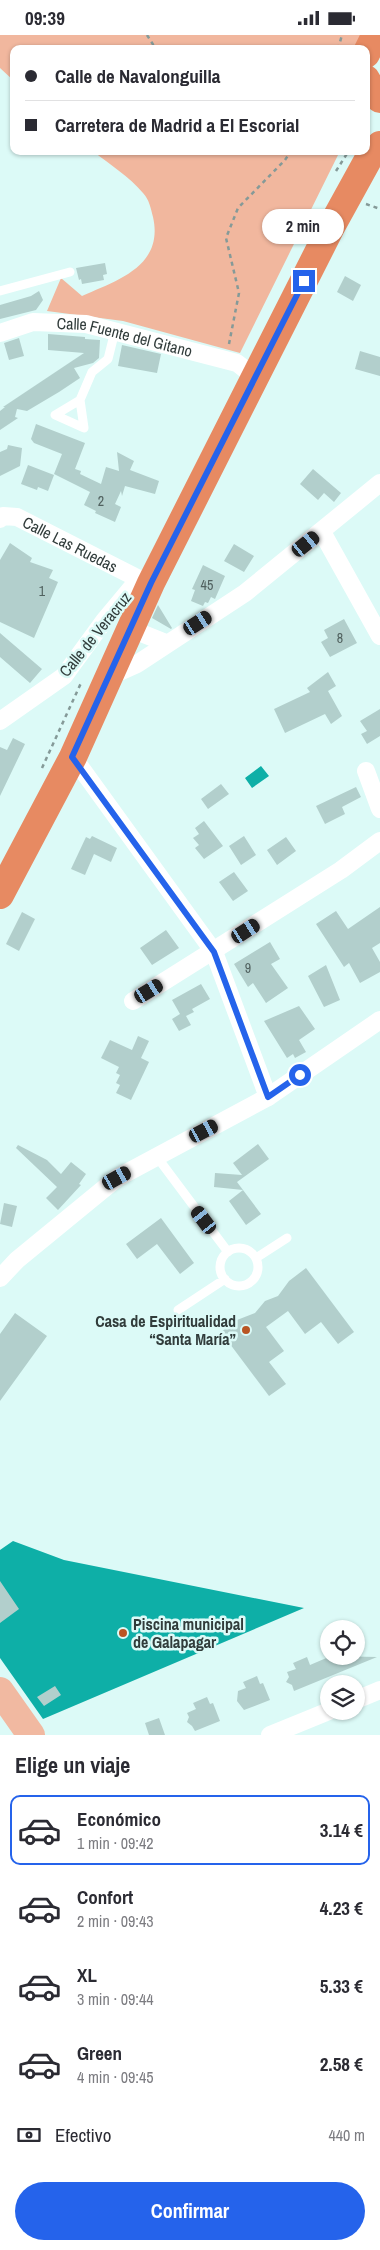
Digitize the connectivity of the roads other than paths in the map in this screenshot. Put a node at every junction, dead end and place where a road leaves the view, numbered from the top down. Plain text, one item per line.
1 (379, 35) edge
2 (370, 45) edge
3 (380, 145) edge
4 (353, 155) edge
5 (70, 272) dead end
6 (0, 291) edge
7 (115, 331) junction
8 (0, 333) edge
9 (236, 365) junction
10 (80, 400) dead end
11 (380, 483) edge
12 (0, 519) edge
13 (322, 532) junction
14 (139, 579) junction
15 (131, 629) junction
16 (380, 636) edge
17 (166, 643) junction
18 (108, 677) junction
19 (0, 721) edge
20 (72, 757) junction
21 (366, 771) dead end
22 (380, 809) edge
23 (380, 841) edge
24 (0, 867) edge
25 (0, 895) edge
26 (214, 952) junction
27 (132, 1001) dead end
28 (380, 1020) edge
29 (268, 1097) junction
30 (157, 1157) junction
31 (287, 1238) dead end
32 (228, 1252) junction
33 (256, 1258) junction
34 (0, 1278) edge
35 (225, 1279) junction
36 (178, 1310) dead end
37 (380, 1690) edge
38 (365, 1696) edge
39 (2, 1701) edge
40 (320, 1715) edge
41 (31, 1735) edge
42 (270, 1735) edge

1 - 2 highway
3 - 15 highway
4 - 9 highway
5 - 6 lane
7 - 8 street, Calle Fuente del Gitano
7 - 9 street, Calle Fuente del Gitano
7 - 10 lane
9 - 14 highway
11 - 13 street
12 - 14 street, Calle Las Ruedas
13 - 16 street
13 - 17 street
14 - 19 street, Calle de Veracruz
14 - 24 highway
15 - 17 street
15 - 18 highway
17 - 18 street
18 - 20 highway
20 - 25 highway
20 - 26 street
21 - 22 street
23 - 26 street
26 - 27 street
26 - 29 street
28 - 29 street
29 - 30 street
30 - 32 lane
30 - 34 street
31 - 33 lane
32 - 33 lane
32 - 35 lane
33 - 35 lane
35 - 36 lane
37 - 38 street
39 - 41 main road
40 - 42 street

